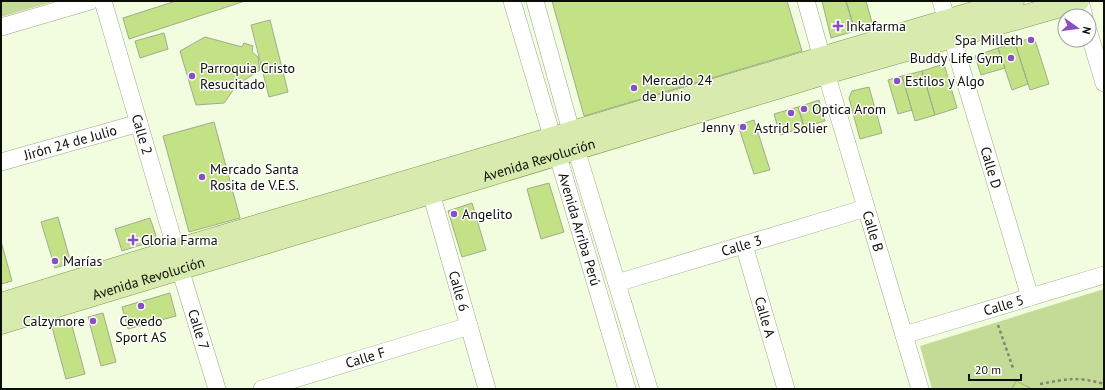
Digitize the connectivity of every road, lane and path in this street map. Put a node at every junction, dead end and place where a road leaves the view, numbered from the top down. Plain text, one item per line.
1 (90, 1) edge
2 (103, 1) edge
3 (512, 1) edge
4 (535, 1) edge
5 (806, 1) edge
6 (1013, 1) edge
7 (1079, 1) edge
8 (947, 20) edge
9 (1, 27) edge
10 (1093, 48) edge
11 (824, 65) junction
12 (1104, 84) edge
13 (139, 123) junction
14 (564, 144) junction
15 (1, 162) edge
16 (431, 193) junction
17 (866, 208) junction
18 (744, 245) junction
19 (178, 260) junction
20 (1104, 275) edge
21 (617, 282) junction
22 (1030, 297) junction
23 (1, 304) edge
24 (1, 323) edge
25 (1006, 323) dead end
26 (998, 325) junction
27 (469, 326) junction
28 (991, 327) dead end
29 (904, 335) junction
30 (1013, 368) dead end
31 (1040, 384) dead end
32 (1104, 384) edge
33 (217, 389) edge
34 (262, 389) edge
35 (487, 389) edge
36 (627, 389) edge
37 (649, 389) edge
38 (786, 389) edge
39 (920, 389) edge

1 - 9 street
2 - 13 street, Calle 2
3 - 14 street, Avenida Arriba Perú
4 - 14 street, Avenida Arriba Perú
5 - 11 street
6 - 8 main road, Avenida Revolución
7 - 8 main road, Avenida Revolución
8 - 11 main road, Avenida Revolución
8 - 22 street, Calle D
10 - 12 street
11 - 14 main road, Avenida Revolución
11 - 17 street, Calle B
13 - 15 street, Jirón 24 de Julio
13 - 19 street, Calle 2
14 - 16 main road, Avenida Revolución
14 - 19 main road, Avenida Revolución
14 - 21 street, Avenida Arriba Perú
14 - 36 street, Avenida Arriba Perú
16 - 19 main road, Avenida Revolución
16 - 27 street, Calle 6
17 - 18 street, Calle 3
17 - 29 street, Calle B
18 - 21 street, Calle 3
18 - 38 street, Calle A
19 - 23 main road, Avenida Revolución
19 - 24 main road, Avenida Revolución
19 - 33 street, Calle 7
20 - 22 street, Calle 5
21 - 37 street, Avenida Arriba Perú
22 - 29 street, Calle 5
25 - 26 path
26 - 28 path
26 - 30 path
27 - 34 street, Calle F
27 - 35 street, Calle 6
29 - 39 street, Calle B
31 - 32 path

